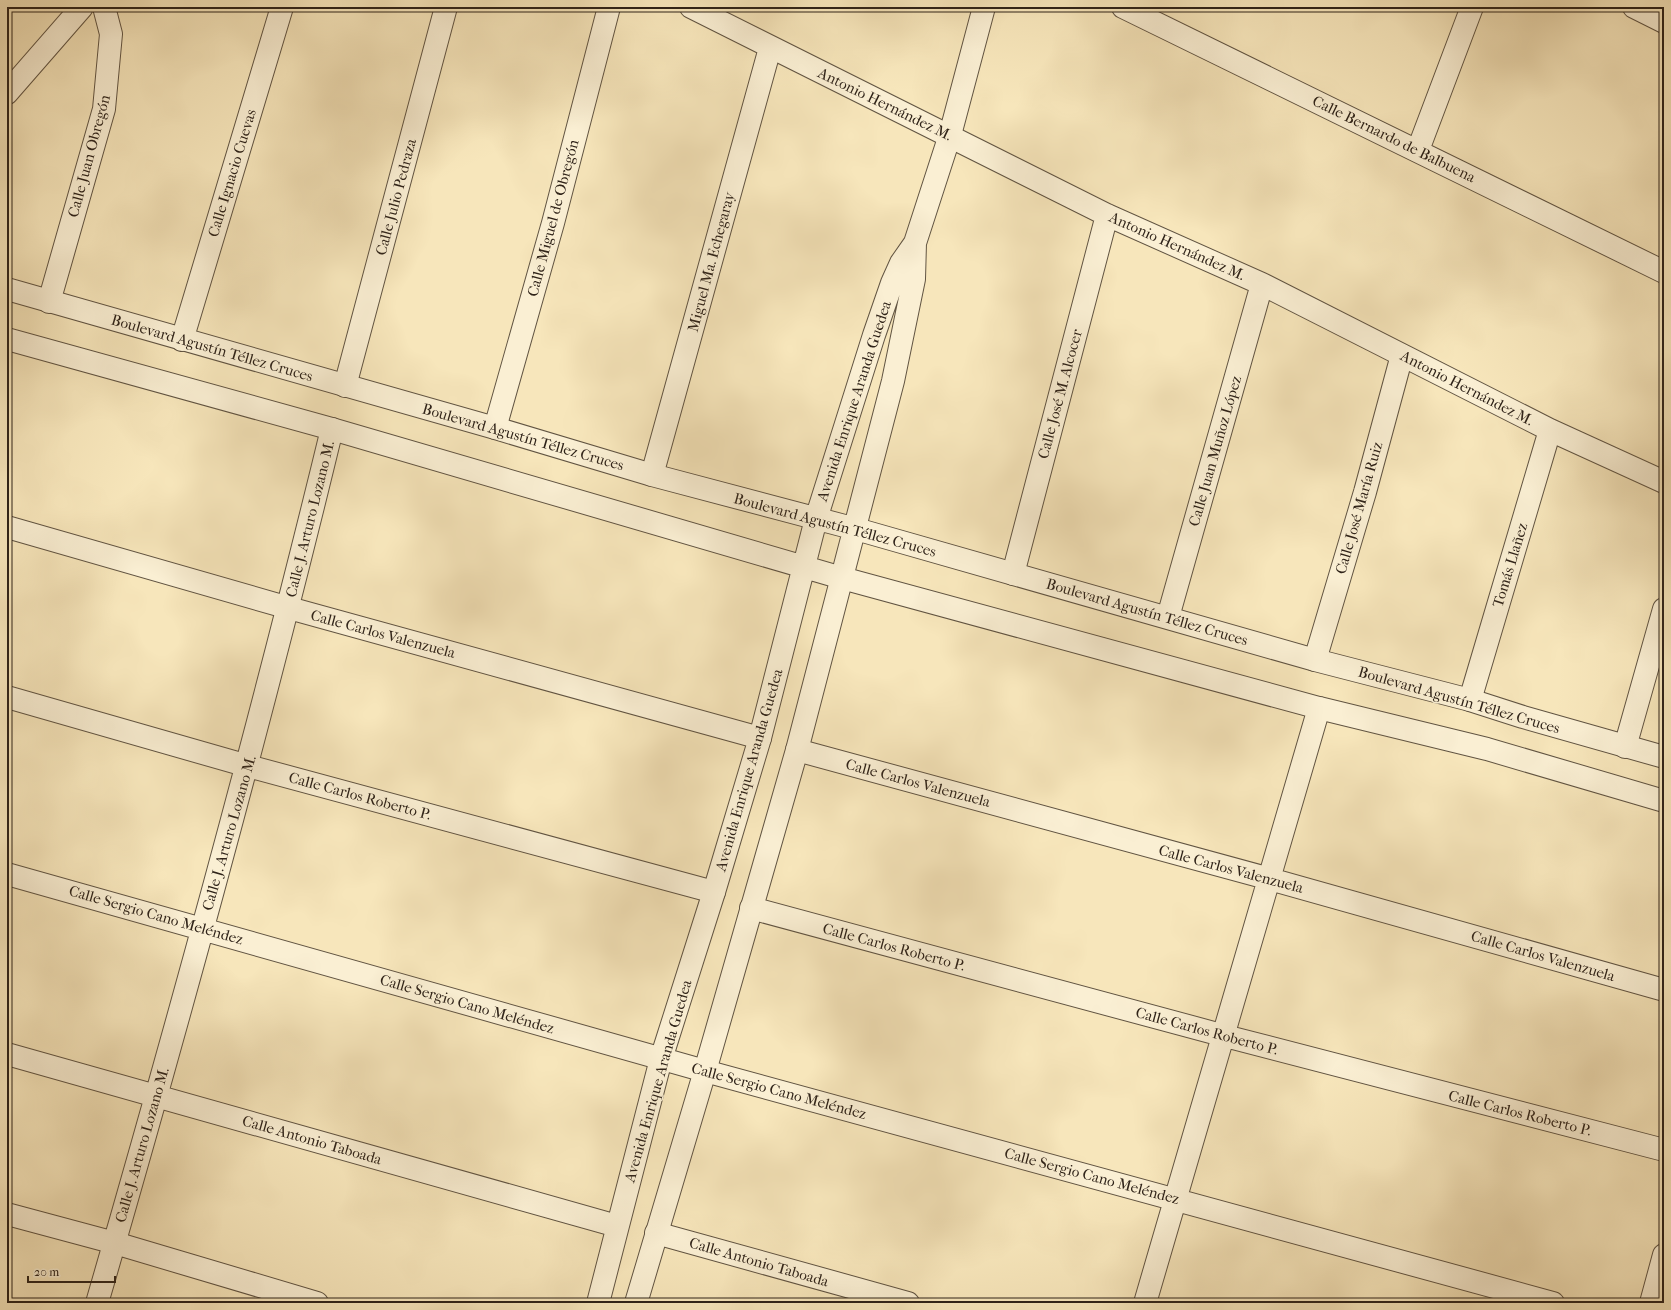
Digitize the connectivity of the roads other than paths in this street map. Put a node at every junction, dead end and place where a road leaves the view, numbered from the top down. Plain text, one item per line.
1 (82, 7) edge
2 (104, 7) edge
3 (282, 7) edge
4 (446, 7) edge
5 (609, 7) edge
6 (691, 7) edge
7 (984, 7) edge
8 (1123, 7) edge
9 (1472, 7) edge
10 (1634, 7) edge
11 (1664, 22) edge
12 (770, 48) junction
13 (7, 93) edge
14 (950, 135) junction
15 (1418, 150) junction
16 (1107, 215) junction
17 (915, 243) junction
18 (1664, 272) edge
19 (1262, 284) junction
20 (7, 289) edge
21 (49, 302) junction
22 (7, 339) edge
23 (182, 340) junction
24 (1402, 355) junction
25 (345, 386) junction
26 (495, 428) junction
27 (332, 429) junction
28 (1550, 430) junction
29 (652, 476) junction
30 (1664, 482) edge
31 (816, 519) junction
32 (7, 527) edge
33 (856, 529) junction
34 (804, 567) junction
35 (1014, 574) junction
36 (842, 578) junction
37 (289, 608) junction
38 (1664, 609) edge
39 (1168, 618) junction
40 (1316, 660) junction
41 (7, 697) edge
42 (1470, 700) junction
43 (1319, 708) junction
44 (760, 738) junction
45 (1625, 747) junction
46 (797, 750) junction
47 (1664, 757) edge
48 (248, 766) junction
49 (1664, 801) edge
50 (7, 874) edge
51 (1270, 880) junction
52 (714, 892) junction
53 (751, 908) junction
54 (202, 928) junction
55 (1664, 990) edge
56 (1225, 1036) junction
57 (7, 1054) edge
58 (661, 1059) junction
59 (705, 1071) junction
60 (156, 1095) junction
61 (1664, 1150) edge
62 (1176, 1199) junction
63 (7, 1214) edge
64 (617, 1226) junction
65 (656, 1233) junction
66 (115, 1243) junction
67 (1664, 1255) edge
68 (97, 1303) edge
69 (317, 1303) edge
70 (598, 1303) edge
71 (636, 1303) edge
72 (908, 1303) edge
73 (1145, 1303) edge
74 (1553, 1303) edge
75 (1651, 1303) edge

1 - 13 street
2 - 21 street, Calle Juan Obregón
3 - 23 street, Calle Ignacio Cuevas
4 - 25 street, Calle Julio Pedraza
5 - 26 street, Calle Miguel de Obregón
6 - 12 street, Antonio Hernández M.
7 - 14 street, Avenida Enrique Aranda Guedea
8 - 15 street, Calle Bernardo de Balbuena
9 - 15 street
10 - 11 street
12 - 14 street, Antonio Hernández M.
12 - 29 street, Miguel Ma. Echegaray
14 - 16 street, Antonio Hernández M.
14 - 17 street, Avenida Enrique Aranda Guedea
15 - 18 street, Calle Bernardo de Balbuena
16 - 19 street, Antonio Hernández M.
16 - 35 street, Calle José M. Alcocer
17 - 31 street, Avenida Enrique Aranda Guedea
17 - 33 street, Avenida Enrique Aranda Guedea
19 - 24 street, Antonio Hernández M.
19 - 39 street, Calle Juan Muñoz López
20 - 21 street, Boulevard Agustín Téllez Cruces
21 - 23 street, Boulevard Agustín Téllez Cruces
22 - 27 street
23 - 25 street, Boulevard Agustín Téllez Cruces
24 - 28 street, Antonio Hernández M.
24 - 40 street, Calle José María Ruiz
25 - 26 street, Boulevard Agustín Téllez Cruces
26 - 29 street, Boulevard Agustín Téllez Cruces
27 - 34 street
27 - 37 street, Calle J. Arturo Lozano M.
28 - 30 street, Antonio Hernández M.
28 - 42 street, Tomás Llañez
29 - 31 street, Boulevard Agustín Téllez Cruces
31 - 33 street, Boulevard Agustín Téllez Cruces
31 - 34 street, Avenida Enrique Aranda Guedea
32 - 37 street, Calle Carlos Valenzuela
33 - 35 street, Boulevard Agustín Téllez Cruces
33 - 36 street, Avenida Enrique Aranda Guedea
34 - 36 street
34 - 44 street, Avenida Enrique Aranda Guedea
35 - 39 street, Boulevard Agustín Téllez Cruces
36 - 43 street
36 - 46 street, Avenida Enrique Aranda Guedea
37 - 44 street, Calle Carlos Valenzuela
37 - 48 street, Calle J. Arturo Lozano M.
38 - 45 street
39 - 40 street, Boulevard Agustín Téllez Cruces
40 - 42 street, Boulevard Agustín Téllez Cruces
41 - 48 street, Calle Carlos Roberto P.
42 - 45 street, Boulevard Agustín Téllez Cruces
43 - 49 street
43 - 51 street
44 - 52 street, Avenida Enrique Aranda Guedea
45 - 47 street, Boulevard Agustín Téllez Cruces
46 - 51 street, Calle Carlos Valenzuela
46 - 53 street, Avenida Enrique Aranda Guedea
48 - 52 street, Calle Carlos Roberto P.
48 - 54 street, Calle J. Arturo Lozano M.
50 - 54 street, Calle Sergio Cano Meléndez
51 - 55 street, Calle Carlos Valenzuela
51 - 56 street
52 - 58 street, Avenida Enrique Aranda Guedea
53 - 56 street, Calle Carlos Roberto P.
53 - 59 street, Avenida Enrique Aranda Guedea
54 - 58 street, Calle Sergio Cano Meléndez
54 - 60 street, Calle J. Arturo Lozano M.
56 - 61 street, Calle Carlos Roberto P.
56 - 62 street
57 - 60 street, Calle Antonio Taboada
58 - 59 street, Calle Sergio Cano Meléndez
58 - 64 street, Avenida Enrique Aranda Guedea
59 - 62 street, Calle Sergio Cano Meléndez
59 - 65 street, Avenida Enrique Aranda Guedea
60 - 64 street, Calle Antonio Taboada
60 - 66 street, Calle J. Arturo Lozano M.
62 - 73 street
62 - 74 street, Calle Sergio Cano Meléndez
63 - 66 street
64 - 70 street, Avenida Enrique Aranda Guedea
65 - 71 street, Avenida Enrique Aranda Guedea
65 - 72 street, Calle Antonio Taboada
66 - 68 street, Calle J. Arturo Lozano M.
66 - 69 street
67 - 75 street

